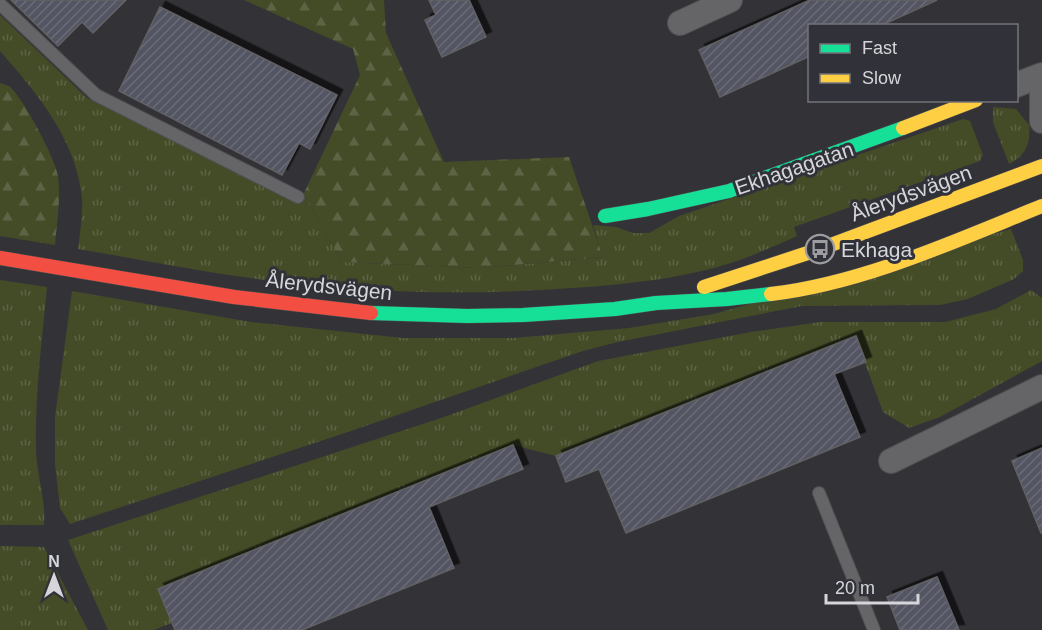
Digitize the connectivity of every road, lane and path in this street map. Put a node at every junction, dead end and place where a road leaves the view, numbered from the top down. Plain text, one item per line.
1 (730, 0) edge
2 (0, 4) edge
3 (680, 22) dead end
4 (1042, 75) edge
5 (1018, 85) edge
6 (1042, 95) edge
7 (971, 102) edge
8 (1042, 121) edge
9 (1042, 166) edge
10 (298, 197) dead end
11 (1042, 206) edge
12 (605, 216) dead end
13 (0, 258) edge
14 (656, 303) junction
15 (1042, 387) edge
16 (891, 461) dead end
17 (819, 493) dead end
18 (874, 630) edge

1 - 3 street
2 - 10 lane
4 - 5 street
6 - 8 street
7 - 12 main road, Ekhagagatan
9 - 14 main road, Ålerydsvägen
11 - 14 main road, Ålerydsvägen
13 - 14 main road, Ålerydsvägen
15 - 16 street
17 - 18 lane

